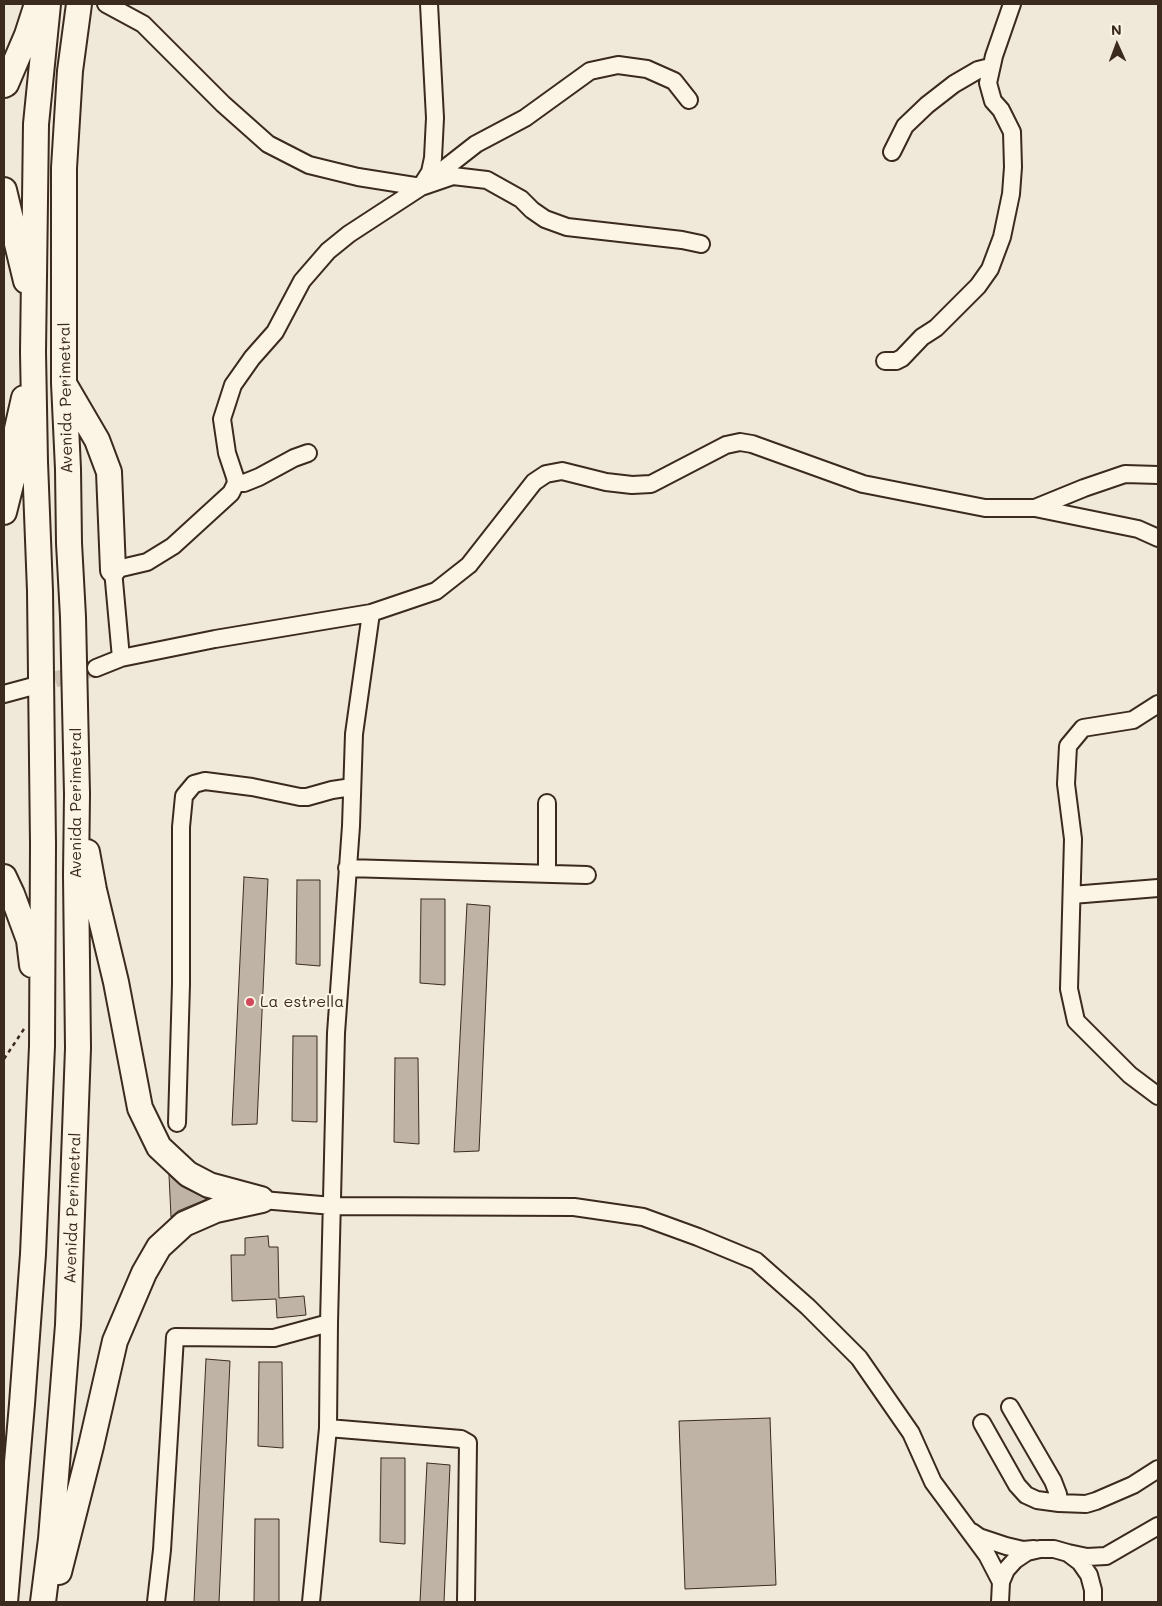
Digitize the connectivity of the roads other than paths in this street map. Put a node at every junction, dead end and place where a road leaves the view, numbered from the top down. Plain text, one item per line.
1 (38, 4) edge
2 (48, 4) edge
3 (79, 4) edge
4 (106, 4) edge
5 (429, 4) edge
6 (1012, 4) edge
7 (990, 67) junction
8 (4, 85) edge
9 (689, 100) dead end
10 (892, 152) dead end
11 (421, 187) junction
12 (4, 190) edge
13 (701, 244) dead end
14 (34, 316) junction
15 (33, 352) junction
16 (885, 361) dead end
17 (64, 383) junction
18 (97, 440) junction
19 (67, 453) junction
20 (308, 453) dead end
21 (1158, 475) edge
22 (236, 483) junction
23 (1035, 508) junction
24 (4, 512) edge
25 (1158, 538) edge
26 (113, 570) junction
27 (372, 613) junction
28 (121, 658) junction
29 (96, 668) tunnel mouth
30 (30, 686) tunnel mouth
31 (4, 694) edge
32 (1158, 704) edge
33 (352, 788) junction
34 (77, 794) junction
35 (547, 803) dead end
36 (347, 868) junction
37 (547, 874) junction
38 (587, 875) dead end
39 (4, 877) edge
40 (1158, 888) edge
41 (1072, 895) junction
42 (42, 1046) junction
43 (1158, 1096) edge
44 (177, 1123) dead end
45 (262, 1200) junction
46 (333, 1206) junction
47 (329, 1323) junction
48 (1010, 1407) dead end
49 (982, 1423) dead end
50 (328, 1428) junction
51 (1158, 1469) edge
52 (1059, 1503) junction
53 (1158, 1526) edge
54 (966, 1528) junction
55 (1040, 1549) junction
56 (1068, 1553) junction
57 (1112, 1553) junction
58 (1000, 1582) junction
59 (1093, 1596) edge
60 (5, 1602) edge
61 (43, 1602) edge
62 (51, 1602) edge
63 (156, 1602) edge
64 (312, 1602) edge
65 (466, 1602) edge
66 (1000, 1602) edge

1 - 8 highway
2 - 14 highway, Avenida Perimetral
3 - 17 highway, Avenida Perimetral
4 - 11 street
5 - 11 street
6 - 7 street
7 - 10 street
7 - 16 street
9 - 11 street
11 - 13 street
11 - 22 street
12 - 14 highway
14 - 15 highway, Avenida Perimetral
15 - 24 highway
15 - 42 highway, Avenida Perimetral
17 - 18 highway
17 - 19 highway, Avenida Perimetral
18 - 19 highway
18 - 26 highway
19 - 34 highway, Avenida Perimetral
20 - 22 street
21 - 23 street
22 - 26 street
23 - 25 street
23 - 27 street
26 - 28 street
27 - 28 street
27 - 33 street
28 - 29 street
30 - 31 street
32 - 41 street
33 - 36 street
33 - 44 street
34 - 45 highway
34 - 61 highway, Avenida Perimetral
35 - 37 street
36 - 37 street
36 - 46 street
37 - 38 street
39 - 42 highway
40 - 41 street
41 - 43 street
42 - 60 highway, Avenida Perimetral
45 - 46 street
45 - 62 highway
46 - 47 street
46 - 54 street
47 - 50 street
47 - 63 street
48 - 52 street
49 - 52 street
50 - 64 street
50 - 65 street
51 - 52 street
53 - 57 street
54 - 55 street
54 - 58 street
55 - 56 street
55 - 58 street
56 - 57 street
56 - 59 street
57 - 59 street
58 - 66 street

